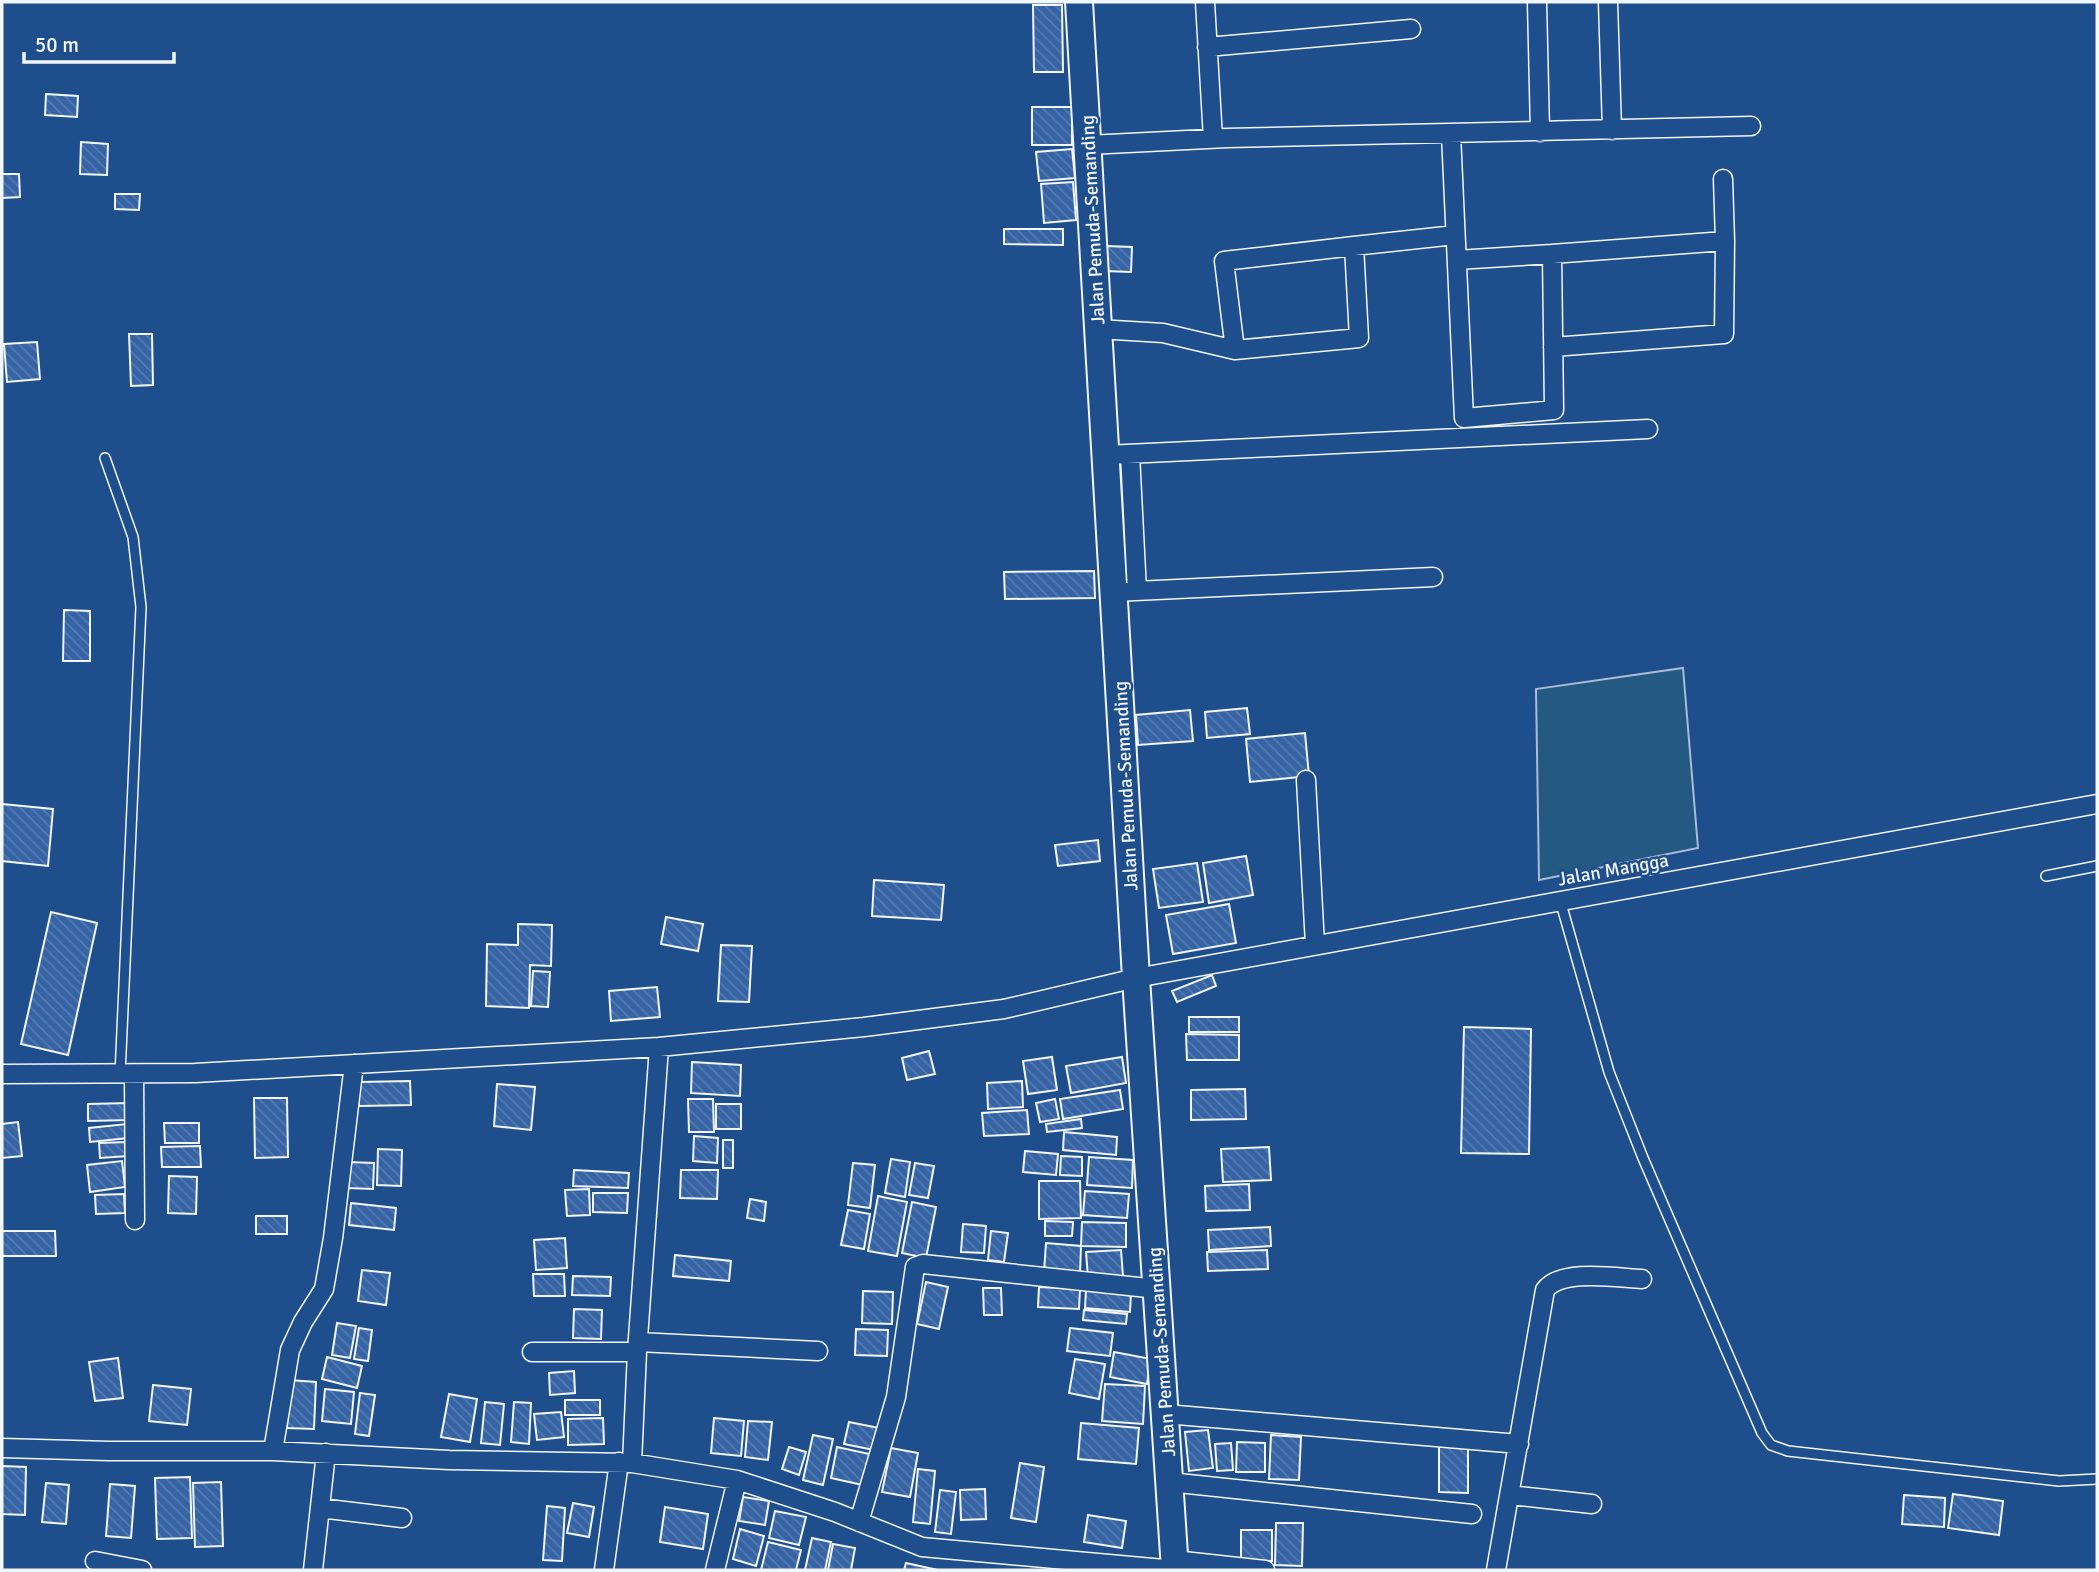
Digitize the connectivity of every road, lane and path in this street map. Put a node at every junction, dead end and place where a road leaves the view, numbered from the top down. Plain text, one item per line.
1 (1079, 2) edge
2 (1205, 2) edge
3 (1537, 2) edge
4 (1608, 2) edge
5 (1411, 29) dead end
6 (1208, 47) junction
7 (1751, 126) dead end
8 (1612, 130) junction
9 (1540, 132) junction
10 (1451, 134) junction
11 (1213, 139) junction
12 (1088, 145) junction
13 (1723, 179) dead end
14 (1455, 235) junction
15 (1725, 241) junction
16 (1354, 246) junction
17 (1552, 254) junction
18 (1457, 260) junction
19 (1098, 329) junction
20 (1553, 347) junction
21 (1235, 349) junction
22 (1648, 429) dead end
23 (1118, 455) junction
24 (105, 458) dead end
25 (1433, 577) dead end
26 (1125, 592) junction
27 (1306, 780) dead end
28 (2097, 804) edge
29 (2097, 866) edge
30 (2046, 876) dead end
31 (1560, 900) junction
32 (1315, 945) junction
33 (1136, 978) junction
34 (659, 1046) junction
35 (354, 1064) junction
36 (2, 1074) edge
37 (127, 1075) junction
38 (135, 1220) dead end
39 (1642, 1279) dead end
40 (1157, 1289) junction
41 (637, 1347) junction
42 (818, 1351) dead end
43 (531, 1352) dead end
44 (1165, 1414) junction
45 (1519, 1444) junction
46 (2, 1448) edge
47 (273, 1451) junction
48 (326, 1453) junction
49 (626, 1463) junction
50 (2097, 1479) edge
51 (737, 1480) junction
52 (1169, 1482) junction
53 (1510, 1495) junction
54 (1592, 1504) dead end
55 (320, 1508) junction
56 (1472, 1514) dead end
57 (402, 1518) dead end
58 (859, 1522) junction
59 (95, 1561) dead end
60 (1175, 1567) edge
61 (142, 1570) edge
62 (313, 1570) edge
63 (604, 1570) edge
64 (715, 1570) edge
65 (1265, 1570) edge
66 (1496, 1570) edge

1 - 12 main road, Jalan Pemuda-Semanding
2 - 6 street
3 - 9 street
4 - 8 street
5 - 6 street
6 - 11 street
7 - 8 street
8 - 9 street
9 - 10 street
10 - 11 street
10 - 14 street
11 - 12 street
12 - 19 main road, Jalan Pemuda-Semanding
13 - 15 street
14 - 16 street
14 - 18 street
15 - 17 street
15 - 20 street
16 - 21 street
16 - 21 street
17 - 18 street
17 - 20 street
18 - 20 street
19 - 21 street
19 - 23 main road, Jalan Pemuda-Semanding
22 - 23 street
23 - 26 main road, Jalan Pemuda-Semanding
24 - 37 lane
25 - 26 street
26 - 33 main road, Jalan Pemuda-Semanding
27 - 32 street
28 - 31 street, Jalan Mangga
29 - 30 lane
31 - 32 street, Jalan Mangga
31 - 50 lane
32 - 33 street, Jalan Mangga
33 - 34 street, Jalan Mangga
33 - 40 main road, Jalan Pemuda-Semanding
34 - 35 street, Jalan Mangga
34 - 41 street
35 - 37 street, Jalan Mangga
35 - 47 street
36 - 37 street, Jalan Mangga
37 - 38 street
39 - 45 street
40 - 44 main road, Jalan Pemuda-Semanding
40 - 58 street
41 - 42 street
41 - 43 street
41 - 49 street
44 - 45 street
44 - 52 main road, Jalan Pemuda-Semanding
45 - 53 street
46 - 47 street
47 - 48 street
48 - 49 street
48 - 55 street
49 - 51 street
49 - 63 street
51 - 58 street
51 - 64 street
52 - 56 street
52 - 60 main road, Jalan Pemuda-Semanding
53 - 54 street
53 - 66 street
55 - 57 street
55 - 62 street
58 - 60 street
59 - 61 street
60 - 65 street

